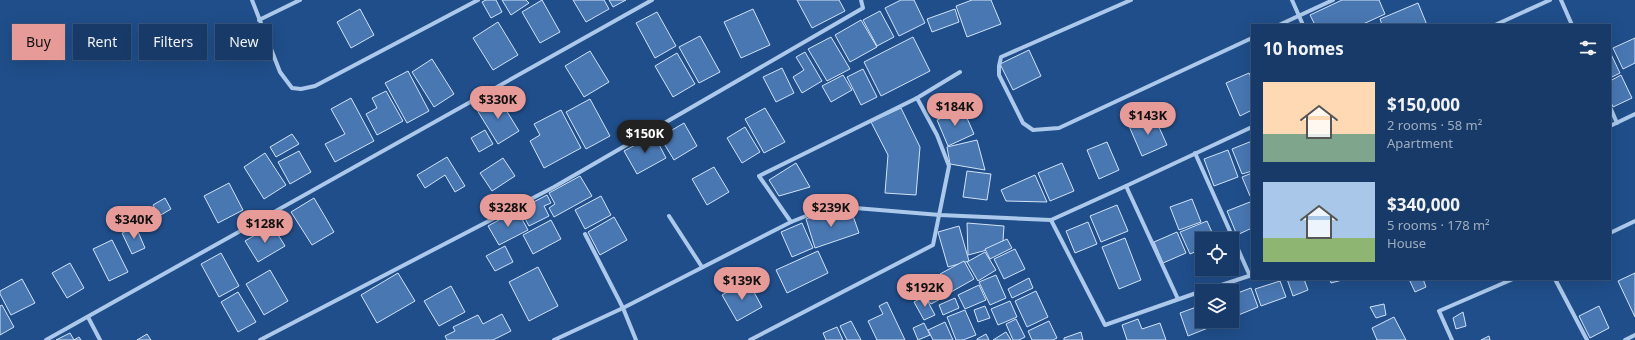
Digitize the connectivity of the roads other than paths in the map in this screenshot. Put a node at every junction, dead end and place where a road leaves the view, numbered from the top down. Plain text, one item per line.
1 (252, 0) edge
2 (300, 0) edge
3 (478, 0) edge
4 (652, 0) edge
5 (861, 0) edge
6 (1131, 0) edge
7 (1292, 0) edge
8 (1333, 0) edge
9 (1550, 0) edge
10 (1561, 0) edge
11 (1299, 16) junction
12 (259, 20) junction
13 (1281, 24) edge
14 (1303, 24) edge
15 (1497, 24) edge
16 (1572, 24) edge
17 (1251, 38) edge
18 (960, 72) dead end
19 (918, 98) junction
20 (1611, 109) edge
21 (1635, 114) edge
22 (1617, 123) junction
23 (1611, 126) edge
24 (1251, 127) edge
25 (1195, 153) junction
26 (1126, 186) junction
27 (940, 215) junction
28 (669, 216) dead end
29 (1051, 220) junction
30 (1635, 220) edge
31 (791, 222) junction
32 (1611, 232) edge
33 (585, 234) dead end
34 (702, 267) junction
35 (1251, 275) edge
36 (1511, 280) edge
37 (1556, 280) edge
38 (1223, 284) edge
39 (1195, 293) edge
40 (1178, 299) junction
41 (623, 308) junction
42 (88, 317) junction
43 (1635, 335) edge
44 (46, 340) edge
45 (100, 340) edge
46 (260, 340) edge
47 (554, 340) edge
48 (636, 340) edge
49 (750, 340) edge
50 (1452, 340) edge
51 (1587, 340) edge
52 (1625, 340) edge

1 - 12 street
2 - 12 street
3 - 12 street
4 - 42 street
5 - 46 street
6 - 17 street
7 - 11 street
8 - 11 street
9 - 15 street
10 - 16 street
11 - 13 street
11 - 14 street
18 - 19 street
19 - 27 street
19 - 31 street
20 - 22 street
21 - 22 street
22 - 23 street
24 - 25 street
25 - 26 street
25 - 35 street
26 - 29 street
26 - 40 street
27 - 29 street
27 - 31 street
27 - 49 street
28 - 34 street
29 - 40 street
30 - 32 street
31 - 34 street
33 - 41 street
34 - 41 street
35 - 38 street
36 - 50 street
37 - 51 street
39 - 40 street
41 - 47 street
41 - 48 street
42 - 44 street
42 - 45 street
43 - 52 street

